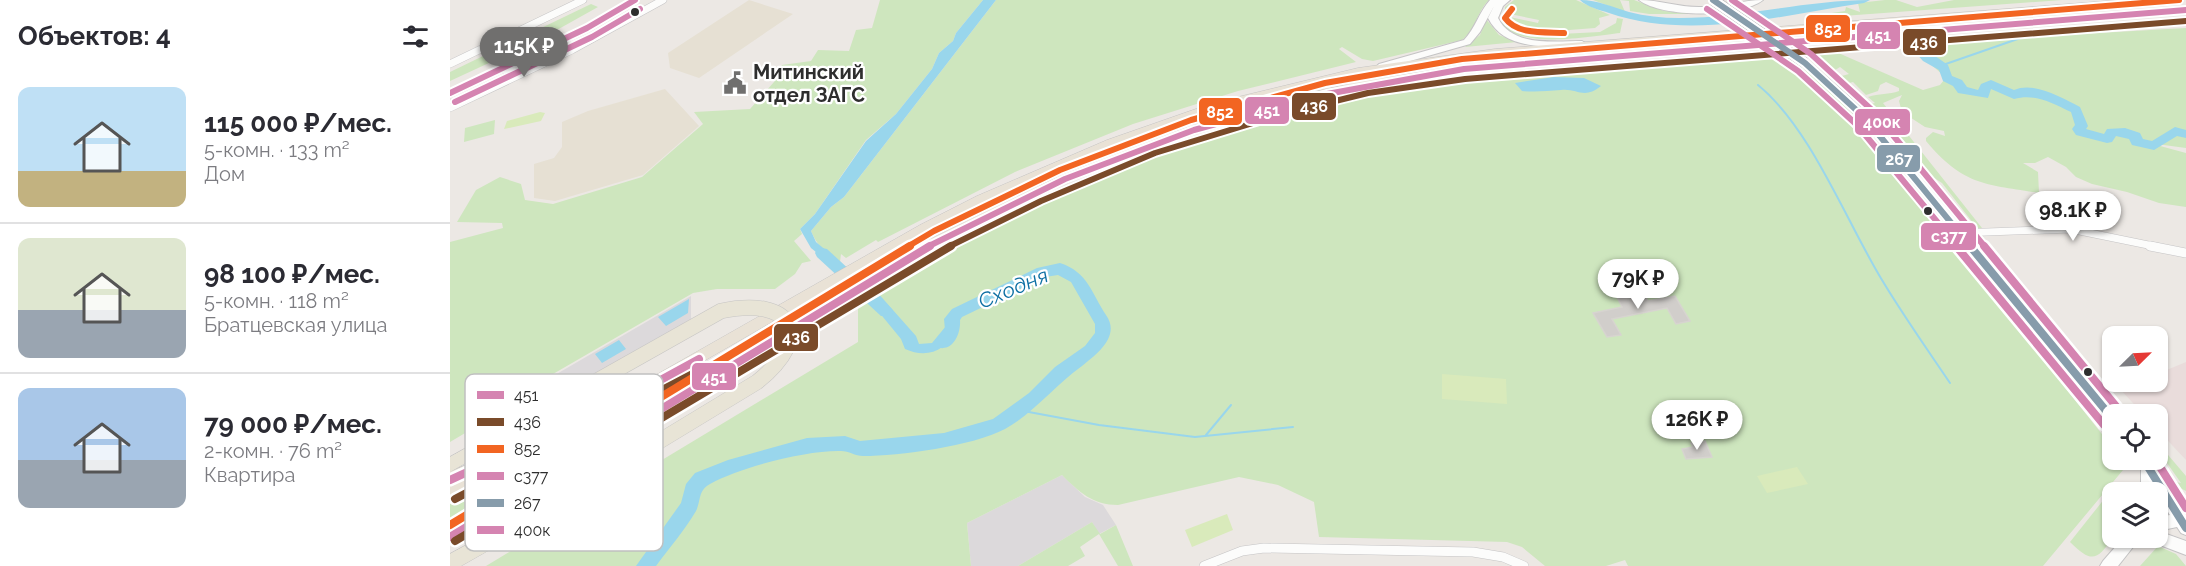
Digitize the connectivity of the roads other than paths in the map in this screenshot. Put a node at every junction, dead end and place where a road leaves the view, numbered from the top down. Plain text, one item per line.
1 (583, 0) edge
2 (622, 0) edge
3 (635, 0) edge
4 (663, 0) edge
5 (1496, 0) edge
6 (1506, 0) edge
7 (1642, 0) edge
8 (1713, 0) edge
9 (1722, 0) edge
10 (1759, 0) edge
11 (2158, 0) edge
12 (2186, 10) edge
13 (1586, 44) junction
14 (1808, 62) junction
15 (545, 63) junction
16 (450, 64) edge
17 (1372, 69) junction
18 (499, 71) junction
19 (450, 86) edge
20 (450, 93) edge
21 (450, 108) edge
22 (1960, 233) junction
23 (2186, 253) edge
24 (609, 374) edge
25 (663, 378) edge
26 (2102, 406) edge
27 (663, 407) edge
28 (663, 441) edge
29 (465, 456) edge
30 (450, 465) edge
31 (2150, 470) edge
32 (465, 473) edge
33 (450, 480) edge
34 (465, 482) edge
35 (450, 490) edge
36 (465, 524) edge
37 (2183, 524) edge
38 (465, 528) edge
39 (450, 532) edge
40 (450, 537) edge
41 (2168, 541) edge
42 (2124, 548) edge
43 (2186, 548) edge
44 (471, 551) edge
45 (450, 563) edge
46 (1204, 566) edge
47 (1524, 566) edge
48 (2108, 566) edge

1 - 16 street
2 - 19 main road
3 - 18 main road
4 - 15 street
5 - 17 main road
6 - 13 main road
7 - 10 main road
8 - 14 main road, bridge
9 - 14 main road
11 - 13 highway
12 - 27 highway
13 - 17 highway
14 - 22 main road
15 - 18 street
15 - 21 street
17 - 25 highway
18 - 20 main road
22 - 23 street
22 - 26 main road
24 - 28 main road, bridge
29 - 30 main road, bridge
31 - 37 main road
32 - 33 main road
34 - 35 highway
36 - 39 highway
38 - 40 main road
41 - 43 main road
42 - 48 main road
44 - 45 main road, bridge
46 - 47 street

